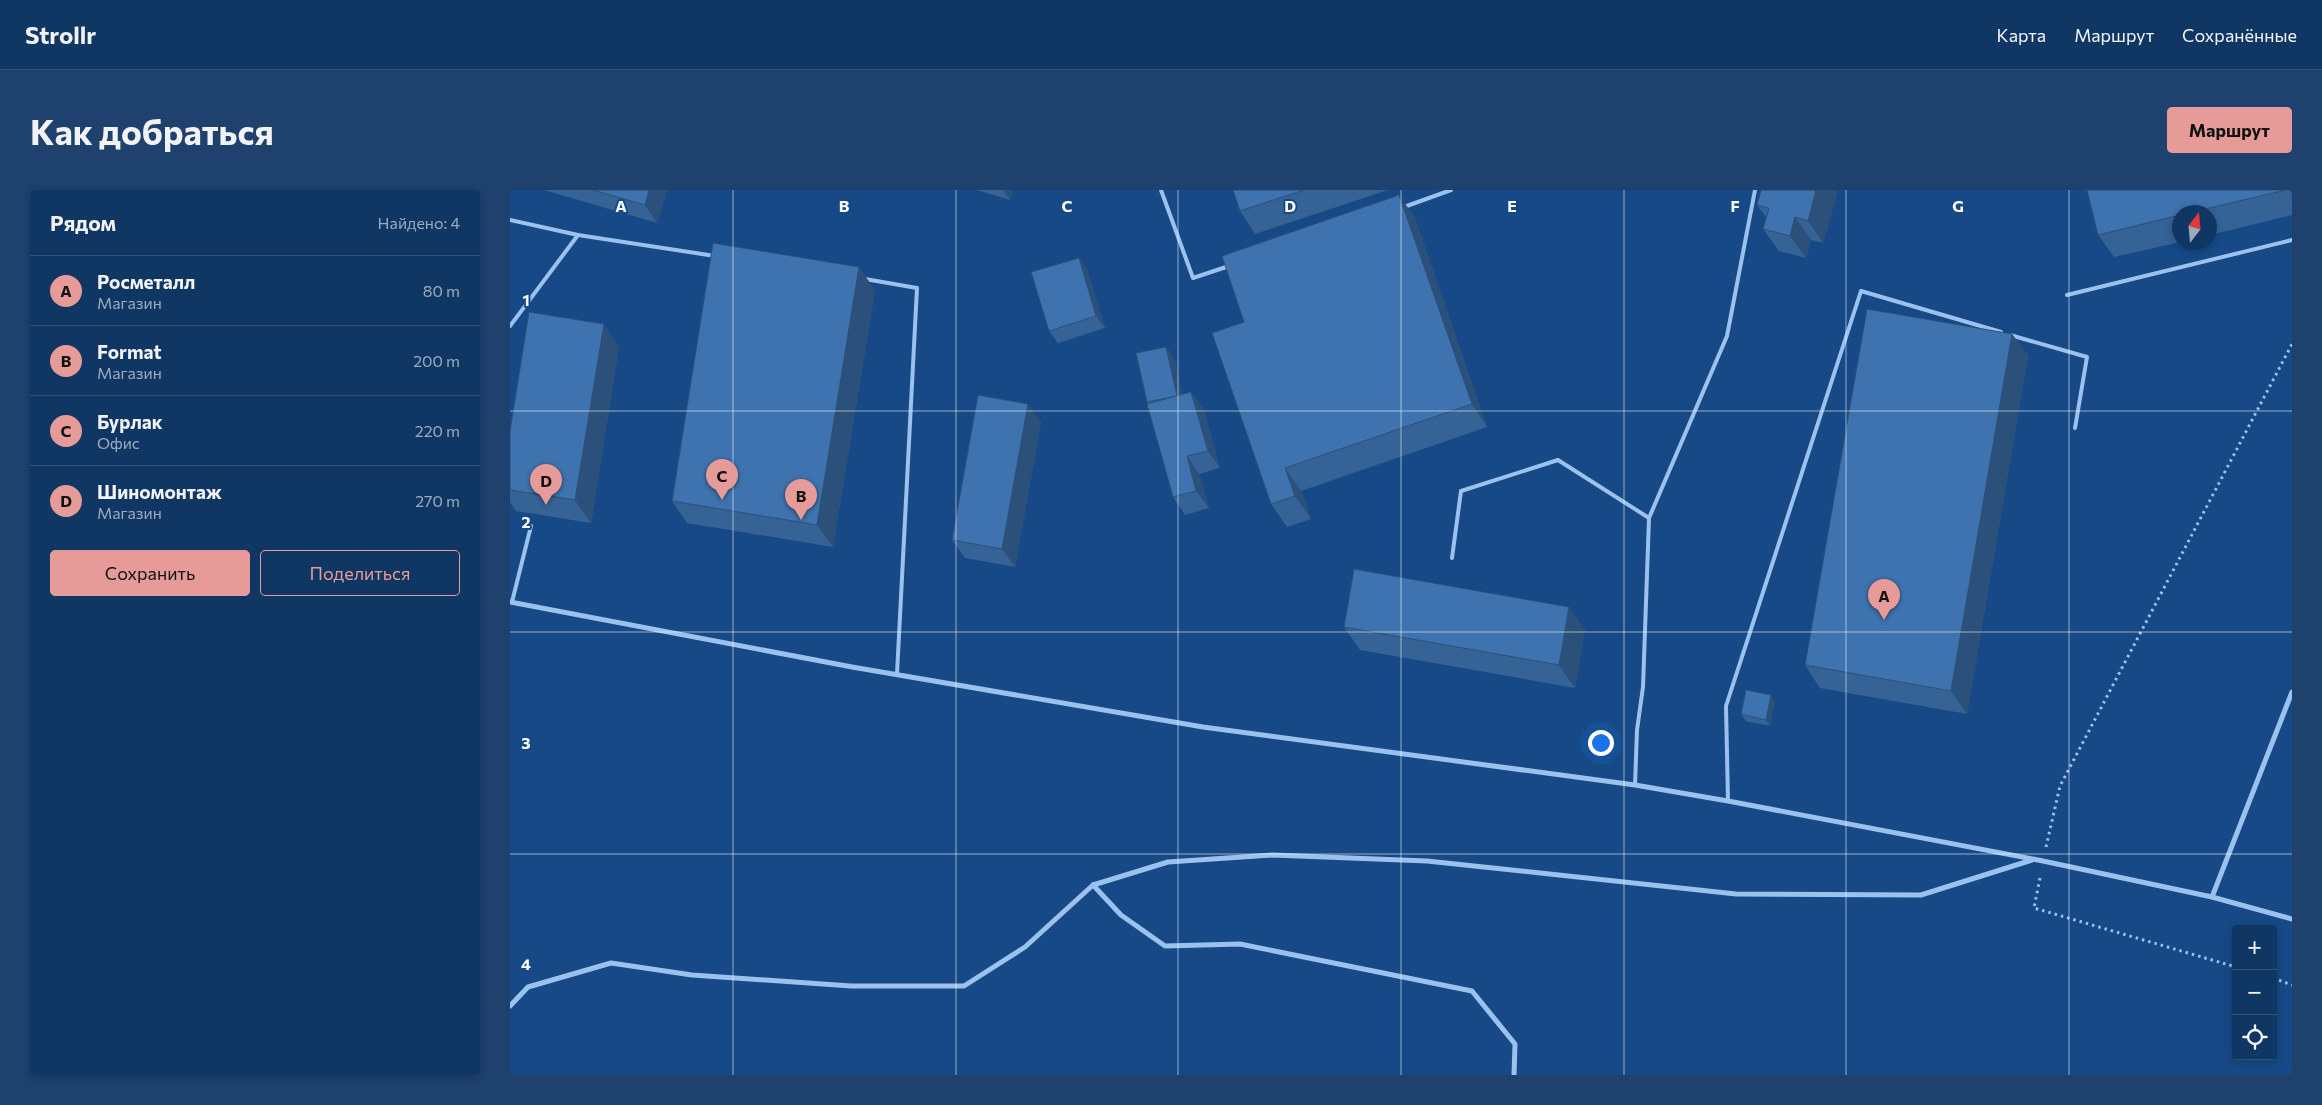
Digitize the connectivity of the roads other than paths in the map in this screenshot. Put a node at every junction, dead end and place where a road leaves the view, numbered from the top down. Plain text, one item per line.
1 (1161, 190) edge
2 (1451, 190) edge
3 (1755, 190) edge
4 (1394, 210) edge
5 (510, 220) edge
6 (578, 235) junction
7 (2292, 240) edge
8 (723, 258) edge
9 (1239, 263) edge
10 (859, 279) edge
11 (2067, 295) dead end
12 (510, 326) edge
13 (2076, 428) dead end
14 (1649, 518) junction
15 (531, 526) dead end
16 (1452, 558) dead end
17 (511, 602) edge
18 (897, 674) junction
19 (2292, 692) edge
20 (1634, 785) junction
21 (1728, 801) junction
22 (2033, 860) junction
23 (1093, 885) junction
24 (2212, 897) junction
25 (2292, 919) edge
26 (510, 1006) edge
27 (1514, 1075) edge

1 - 9 lane
2 - 4 lane
3 - 14 lane
5 - 6 lane
6 - 8 lane
6 - 12 lane
7 - 11 lane
10 - 18 lane
13 - 21 lane
14 - 16 lane
14 - 20 lane
15 - 17 lane
17 - 18 street
18 - 20 street
19 - 24 street
20 - 21 street
21 - 22 street
22 - 23 street
22 - 24 street
23 - 26 street
23 - 27 street
24 - 25 street

